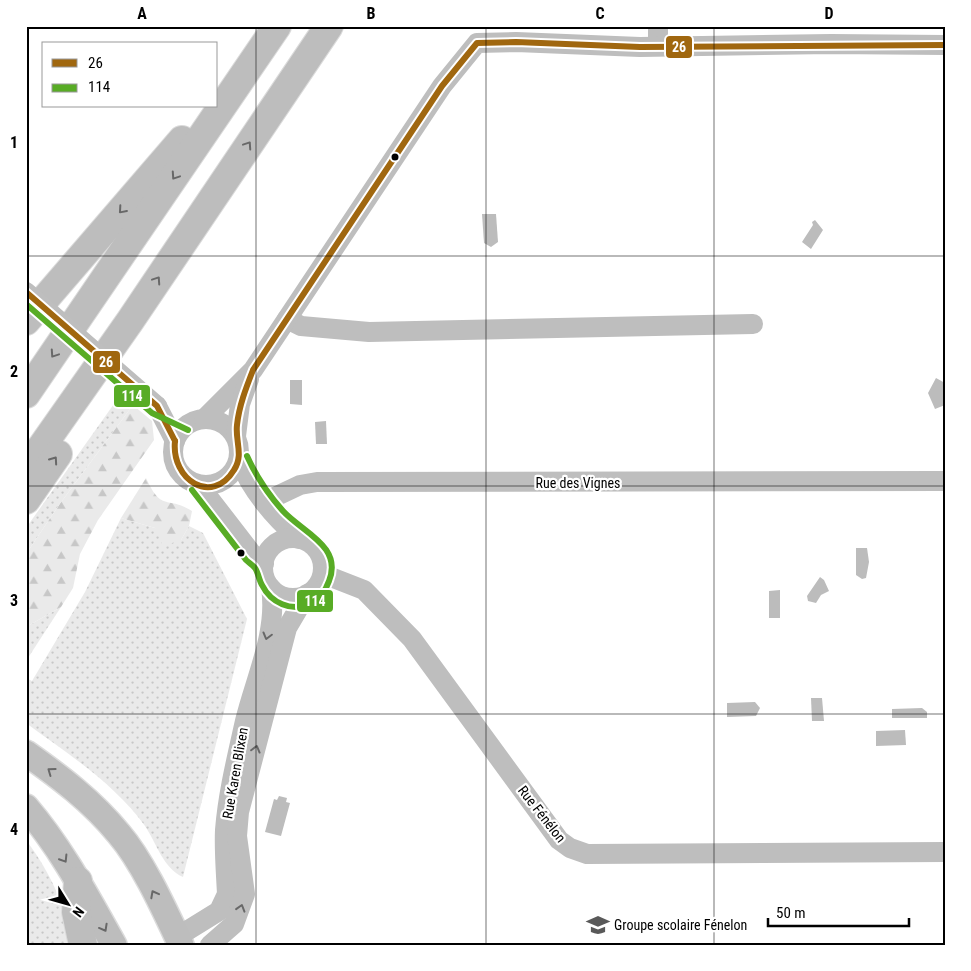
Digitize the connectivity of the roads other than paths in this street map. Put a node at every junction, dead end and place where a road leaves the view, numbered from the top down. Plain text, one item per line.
1 (329, 26) edge
2 (275, 30) edge
3 (831, 35) edge
4 (658, 36) edge
5 (945, 45) edge
6 (218, 97) edge
7 (208, 108) edge
8 (26, 292) edge
9 (287, 319) junction
10 (26, 321) edge
11 (130, 321) junction
12 (753, 324) dead end
13 (253, 370) junction
14 (26, 394) edge
15 (157, 406) junction
16 (198, 420) junction
17 (236, 436) junction
18 (175, 441) junction
19 (239, 460) junction
20 (26, 468) edge
21 (945, 481) edge
22 (199, 485) junction
23 (26, 500) edge
24 (264, 502) junction
25 (300, 539) junction
26 (264, 564) junction
27 (323, 574) junction
28 (271, 588) junction
29 (307, 594) junction
30 (26, 753) edge
31 (26, 807) edge
32 (945, 852) edge
33 (78, 881) junction
34 (174, 942) edge
35 (83, 945) edge
36 (114, 945) edge
37 (210, 945) edge

11 -> 1 highway
2 - 6 highway
2 -> 14 highway
3 - 4 street
3 - 5 street
4 - 9 street
7 -> 10 highway
8 - 15 street, bridge
9 - 12 street
9 - 13 street
11 - 20 highway
23 -> 11 highway
13 - 16 street
13 - 17 street
15 - 16 street
15 - 18 street
16 - 17 street
16 - 18 street
17 - 19 street
18 - 22 street
19 - 22 street
19 - 24 street
21 - 24 street, Rue des Vignes
22 - 26 street
24 - 25 street
25 - 26 street
25 - 27 street
26 - 28 street
27 - 29 street
27 - 32 street, Rue Fénélon
28 - 29 street
28 -> 34 street, Rue Karen Blixen
37 -> 29 street, Rue Karen Blixen
34 -> 30 main road
31 -> 33 main road
33 - 35 highway
33 -> 36 main road

